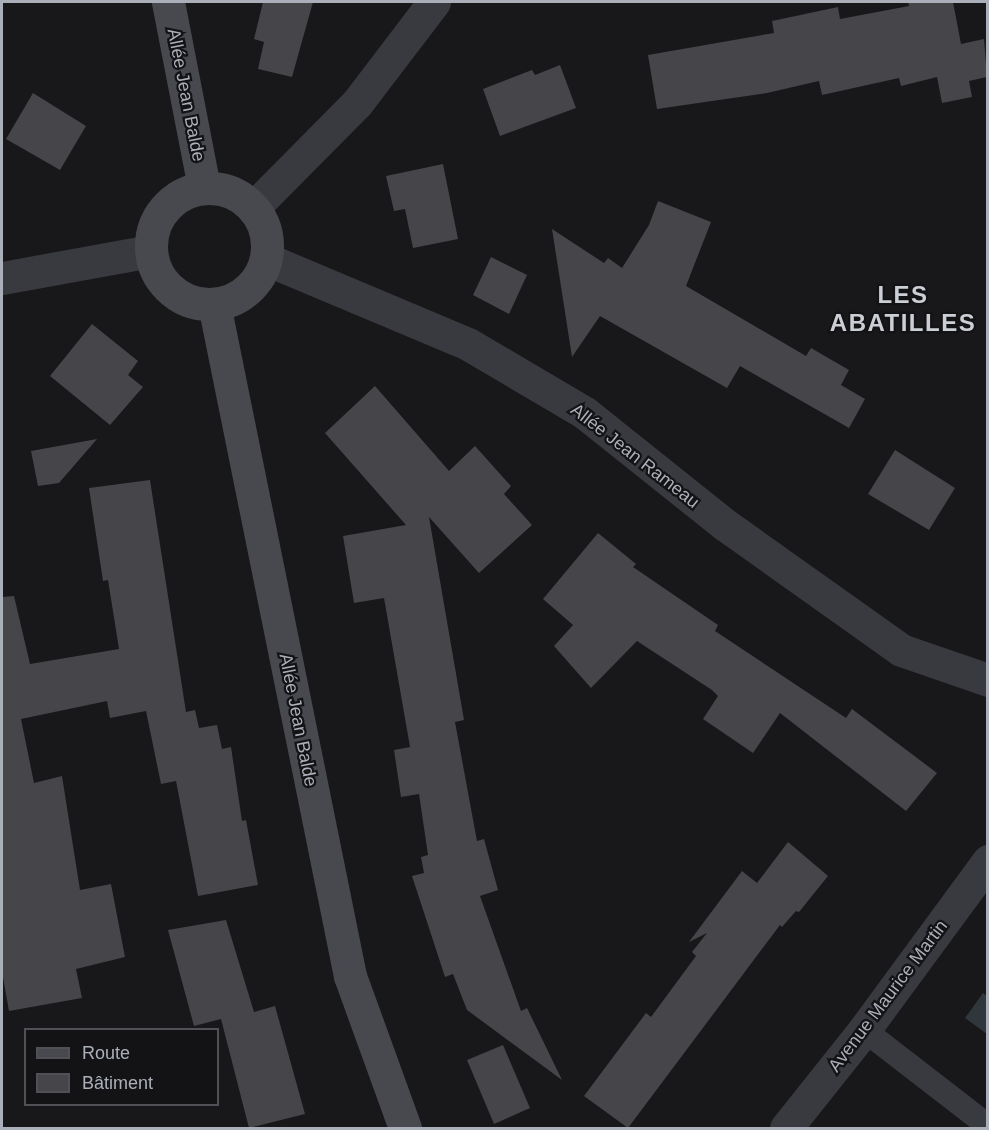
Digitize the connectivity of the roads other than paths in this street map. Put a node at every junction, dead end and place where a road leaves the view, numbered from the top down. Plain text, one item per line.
1 (168, 2) edge
2 (434, 2) edge
3 (204, 188) junction
4 (253, 207) junction
5 (151, 251) junction
6 (266, 260) junction
7 (2, 278) edge
8 (214, 304) junction
9 (987, 680) edge
10 (987, 861) edge
11 (864, 1030) junction
12 (987, 1126) edge
13 (405, 1128) edge
14 (786, 1128) edge

1 - 3 street, Allée Jean Balde
2 - 4 street
3 - 4 street
3 - 5 street
4 - 6 street
5 - 7 street
5 - 8 street
6 - 8 street
6 - 9 street, Allée Jean Rameau
8 - 13 street, Allée Jean Balde
10 - 11 street, Avenue Maurice Martin
11 - 12 lane
11 - 14 street, Avenue Maurice Martin

